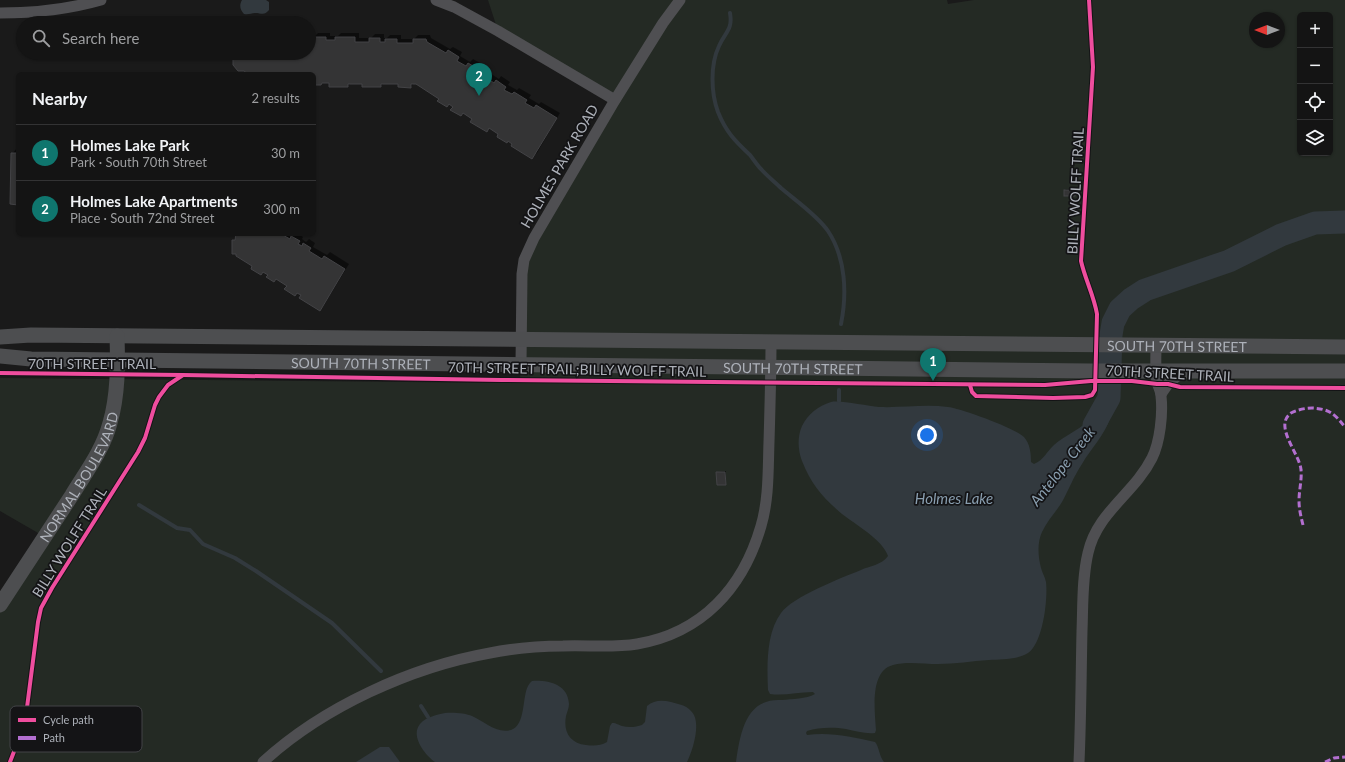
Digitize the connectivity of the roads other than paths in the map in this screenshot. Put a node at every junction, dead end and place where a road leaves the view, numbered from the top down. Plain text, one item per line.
1 (101, 0) edge
2 (436, 0) edge
3 (680, 0) edge
4 (0, 13) edge
5 (615, 100) junction
6 (117, 336) junction
7 (0, 337) edge
8 (521, 340) junction
9 (771, 341) junction
10 (1156, 345) junction
11 (1345, 347) edge
12 (0, 356) edge
13 (118, 359) junction
14 (521, 364) junction
15 (771, 367) junction
16 (1156, 371) junction
17 (1183, 371) junction
18 (1345, 371) edge
19 (1161, 394) junction
20 (0, 605) edge
21 (263, 762) edge
22 (1079, 762) edge

1 - 4 street
2 - 5 street
3 - 5 street, HOLMES PARK ROAD
5 - 8 street, HOLMES PARK ROAD
6 - 7 main road, SOUTH 70TH STREET
6 - 8 main road, SOUTH 70TH STREET
6 - 13 main road, NORMAL BOULEVARD
8 - 9 main road, SOUTH 70TH STREET
8 - 14 street, HOLMES PARK ROAD
9 - 10 main road, SOUTH 70TH STREET
9 - 15 street
10 - 11 main road, SOUTH 70TH STREET
10 - 16 street
12 - 13 main road, SOUTH 70TH STREET
13 - 14 main road, SOUTH 70TH STREET
13 - 20 main road, NORMAL BOULEVARD
14 - 15 main road, SOUTH 70TH STREET
15 - 16 main road, SOUTH 70TH STREET
15 - 21 street
16 - 17 main road, SOUTH 70TH STREET
16 - 19 street
17 - 18 main road, SOUTH 70TH STREET
17 - 19 street
19 - 22 street

